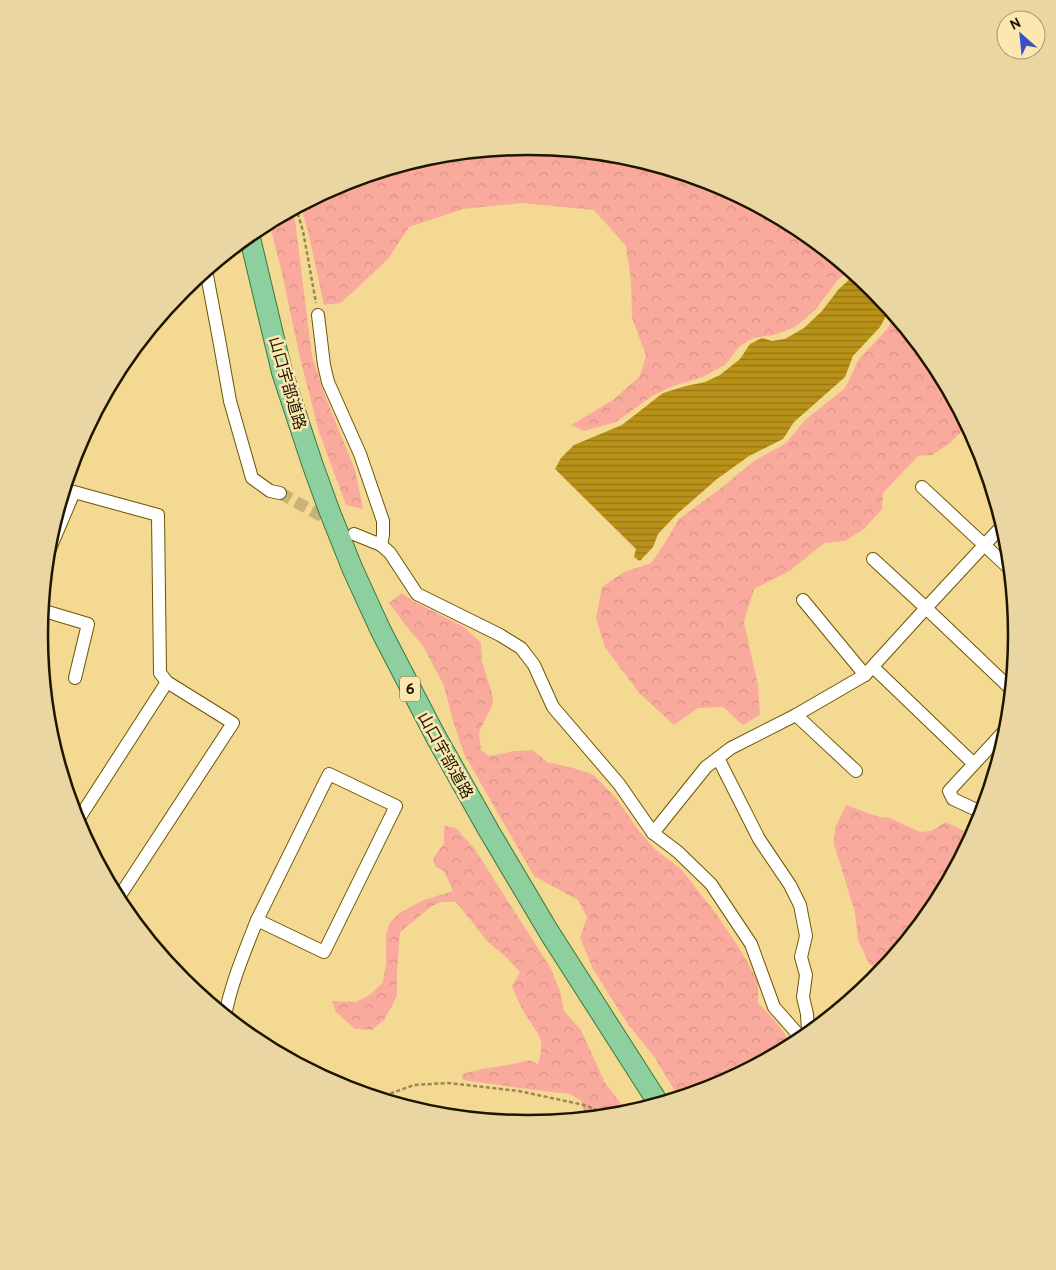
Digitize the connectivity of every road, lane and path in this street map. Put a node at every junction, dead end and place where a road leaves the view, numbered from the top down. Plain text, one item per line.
1 (298, 214) edge
2 (251, 242) edge
3 (207, 277) edge
4 (318, 315) joint
5 (922, 488) dead end
6 (280, 493) tunnel mouth
7 (62, 521) edge
8 (997, 532) edge
9 (354, 534) dead end
10 (381, 545) junction
11 (984, 546) junction
12 (873, 560) dead end
13 (1002, 562) edge
14 (803, 600) dead end
15 (926, 608) junction
16 (49, 612) edge
17 (869, 671) junction
18 (75, 678) dead end
19 (167, 682) junction
20 (1005, 684) edge
21 (796, 715) junction
22 (997, 739) edge
23 (718, 758) junction
24 (974, 764) junction
25 (856, 771) dead end
26 (975, 809) edge
27 (82, 814) edge
28 (653, 833) junction
29 (123, 893) edge
30 (257, 920) junction
31 (226, 1009) edge
32 (808, 1026) edge
33 (797, 1033) edge
34 (388, 1094) edge
35 (655, 1098) edge
36 (596, 1110) edge

1 - 4 path
2 - 35 main road, 山口宇部道路 / 6
3 - 6 street
4 - 10 street
5 - 11 street
7 - 19 street
8 - 11 street
9 - 10 street
10 - 28 street
11 - 13 street
11 - 15 street
12 - 15 street
14 - 17 street
15 - 17 street
15 - 20 street
16 - 18 street
17 - 21 street
17 - 24 street
19 - 27 street
19 - 29 street
21 - 23 street
21 - 25 street
22 - 24 street
23 - 28 street
23 - 32 street
24 - 26 street
28 - 33 street
30 - 30 street
30 - 31 street
34 - 36 path

